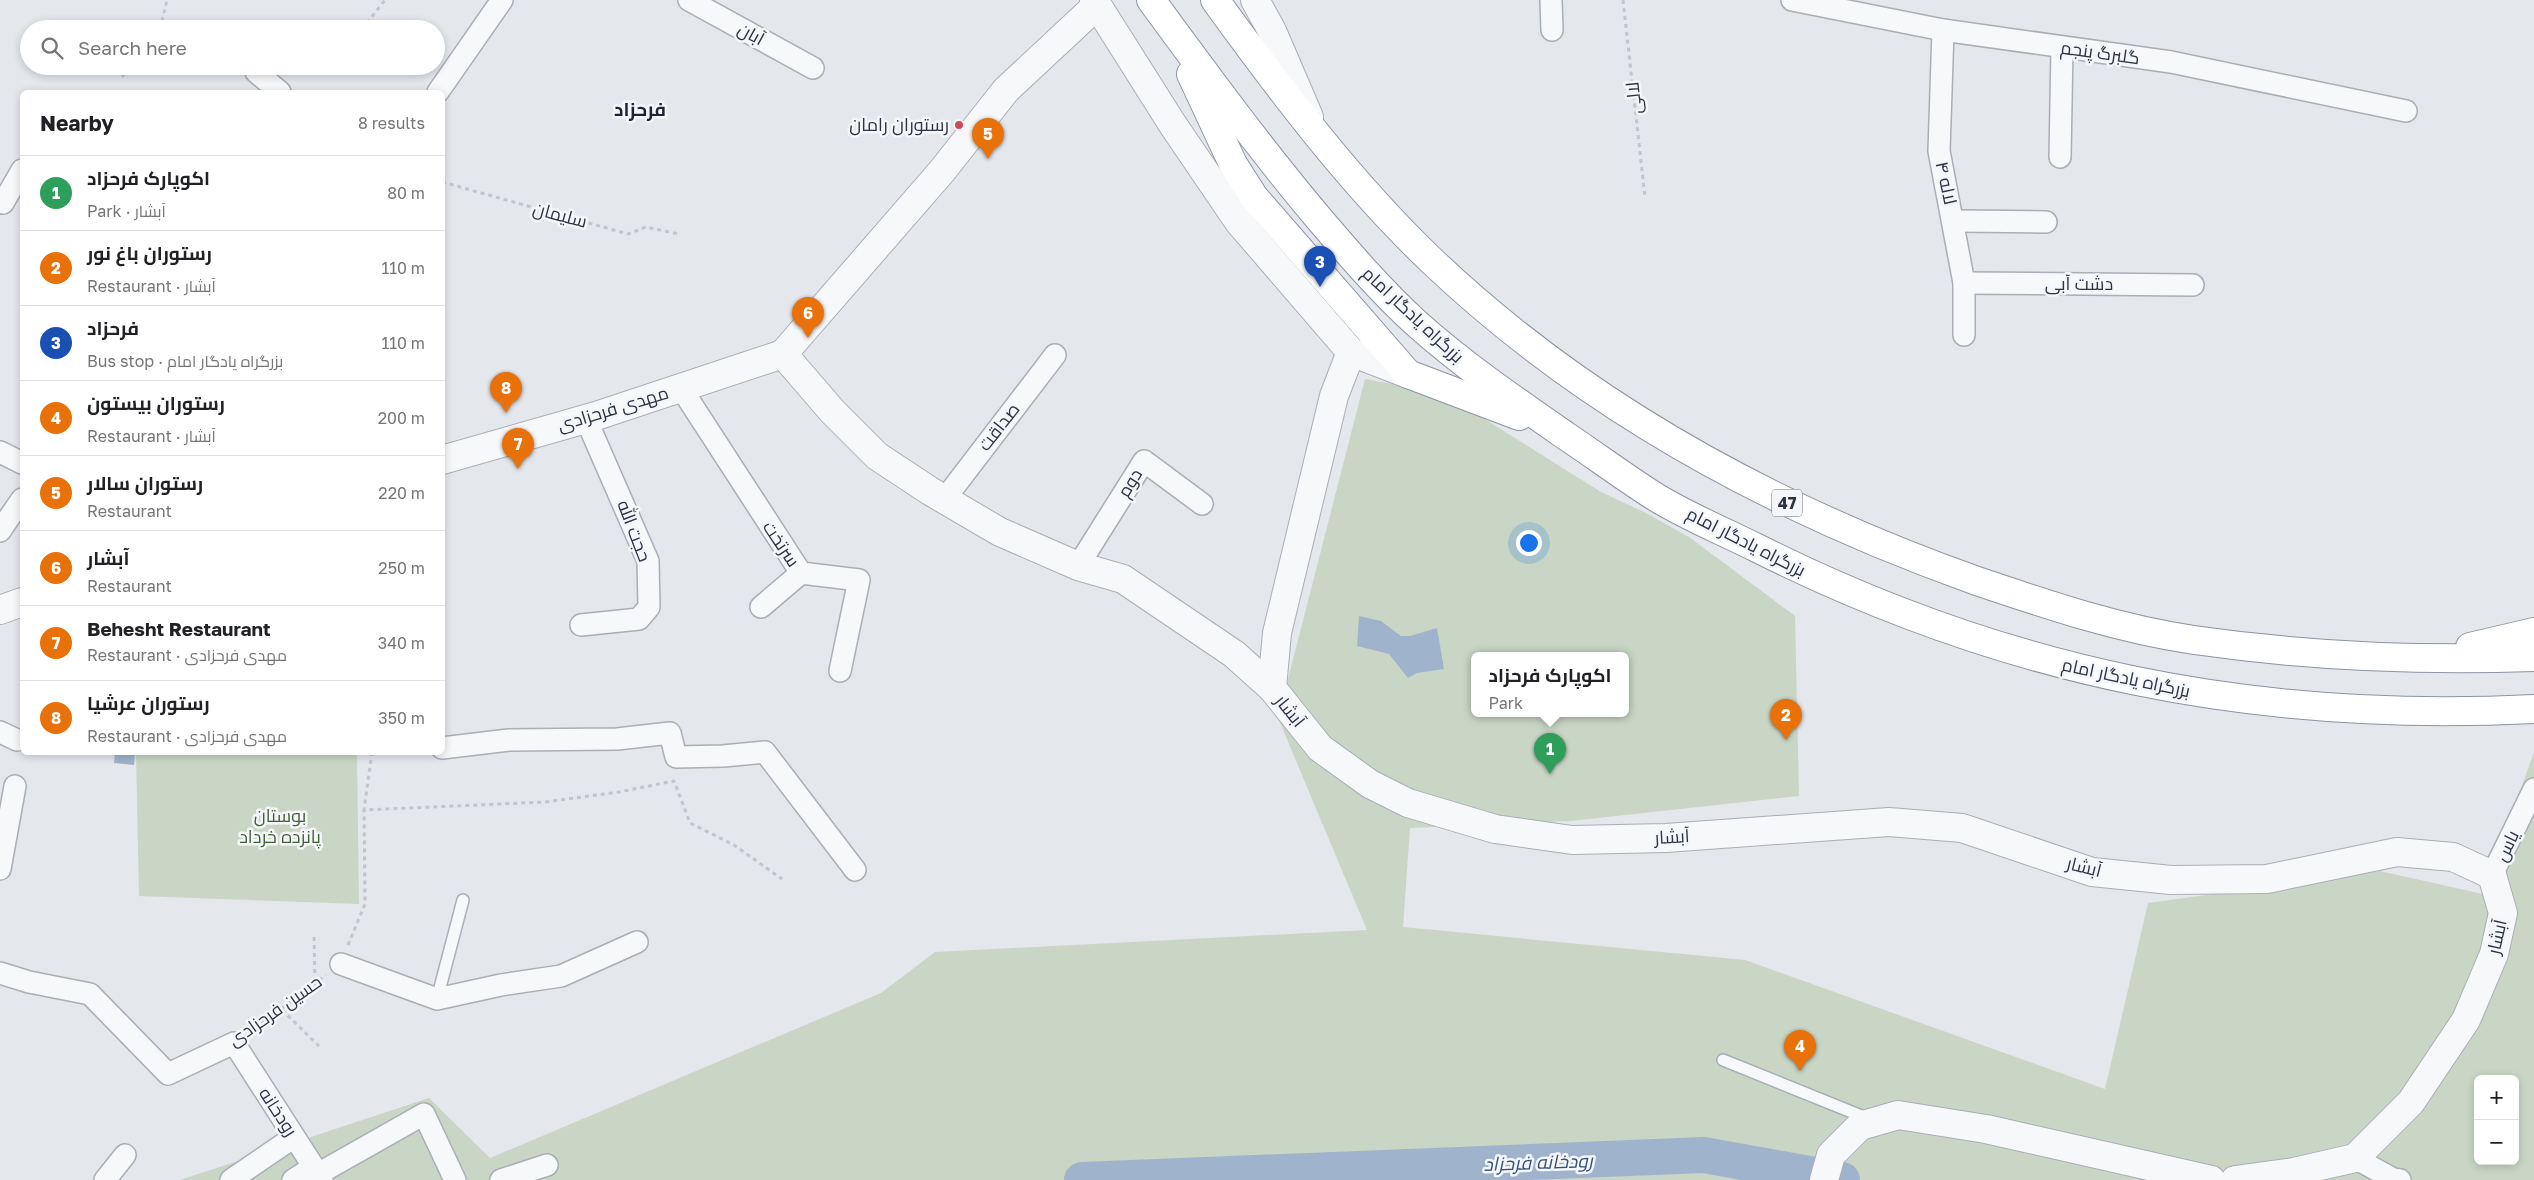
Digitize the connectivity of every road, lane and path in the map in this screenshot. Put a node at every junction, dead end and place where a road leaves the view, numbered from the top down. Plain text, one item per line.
1 (167, 0) edge
2 (386, 0) edge
3 (502, 0) edge
4 (1215, 0) edge
5 (1255, 0) edge
6 (1552, 0) edge
7 (1623, 0) edge
8 (1792, 0) edge
9 (699, 2) edge
10 (1092, 2) edge
11 (1158, 10) edge
12 (162, 20) edge
13 (369, 20) edge
14 (1552, 30) dead end
15 (1943, 30) junction
16 (2062, 48) junction
17 (813, 68) dead end
18 (260, 75) edge
19 (278, 90) edge
20 (439, 90) edge
21 (2406, 111) dead end
22 (1314, 128) junction
23 (2060, 157) dead end
24 (20, 173) edge
25 (445, 183) edge
26 (1645, 197) dead end
27 (3, 203) dead end
28 (1954, 221) junction
29 (2046, 222) dead end
30 (679, 234) dead end
31 (1964, 283) junction
32 (2193, 285) dead end
33 (1964, 335) dead end
34 (1351, 352) junction
35 (783, 354) junction
36 (1055, 355) dead end
37 (1408, 374) junction
38 (682, 388) junction
39 (586, 419) junction
40 (1560, 432) junction
41 (0, 452) edge
42 (445, 459) edge
43 (20, 462) edge
44 (944, 500) junction
45 (20, 502) edge
46 (1202, 504) dead end
47 (0, 531) edge
48 (1078, 566) junction
49 (801, 573) junction
50 (20, 603) edge
51 (761, 607) dead end
52 (0, 610) edge
53 (581, 624) dead end
54 (2534, 632) edge
55 (2534, 656) edge
56 (2425, 658) junction
57 (840, 671) dead end
58 (1272, 688) junction
59 (2534, 709) edge
60 (445, 748) edge
61 (372, 755) edge
62 (15, 786) dead end
63 (2534, 789) edge
64 (364, 810) junction
65 (0, 869) edge
66 (855, 870) dead end
67 (2492, 875) junction
68 (782, 879) dead end
69 (463, 900) dead end
70 (314, 937) dead end
71 (637, 942) dead end
72 (341, 964) junction
73 (0, 973) edge
74 (315, 984) junction
75 (437, 999) junction
76 (282, 1010) junction
77 (234, 1043) junction
78 (319, 1046) dead end
79 (1724, 1060) dead end
80 (1875, 1121) junction
81 (294, 1137) junction
82 (125, 1155) dead end
83 (2355, 1158) junction
84 (547, 1165) dead end
85 (1828, 1168) edge
86 (317, 1174) edge
87 (105, 1180) edge
88 (231, 1180) edge
89 (293, 1180) edge
90 (455, 1180) edge
91 (501, 1180) edge
92 (2211, 1180) edge
93 (2235, 1180) edge
94 (2400, 1180) edge

1 - 12 path
2 - 13 path
3 - 20 street
4 - 22 highway, 47
5 - 22 street
6 - 14 street
7 - 26 path, لالی
8 - 15 street, گلبرگ پنجم
9 - 17 street, آبان
10 - 34 street
10 - 35 street
11 - 37 highway
11 - 40 highway, بزرگراه یادگار امام
15 - 16 street, گلبرگ پنجم
15 - 28 street, لاله ۴
16 - 21 street, گلبرگ پنجم
16 - 23 street
18 - 19 street
22 - 56 highway, 47
24 - 27 street
25 - 30 path, سلیمان
28 - 29 street
28 - 31 street, لاله ۴
31 - 32 street, دشت آبی
31 - 33 street, لاله ۴
34 - 37 street
34 - 58 street, آبشار
35 - 38 street, مهدی فرحزادی
35 - 44 street, آبشار
36 - 44 street, صداقت
37 - 40 highway
38 - 39 street, مهدی فرحزادی
38 - 49 street, سرتخت
39 - 42 street, مهدی فرحزادی
39 - 53 street, حجت الله
40 - 59 highway, بزرگراه یادگار امام
41 - 43 street
44 - 48 street, آبشار
45 - 47 street
46 - 48 street, دوم
48 - 58 street, آبشار
49 - 51 street
49 - 57 street, سرتخت
50 - 52 street
54 - 56 highway
55 - 56 highway, 47
58 - 67 street, آبشار
60 - 66 street
61 - 64 path
62 - 65 street
63 - 67 street, یاس
64 - 68 path
64 - 72 path
67 - 83 street, آبشار
69 - 75 lane
70 - 74 path
71 - 75 street
72 - 74 path, حسین فرحزادی
72 - 75 street
73 - 77 street, حسین فرحزادی
74 - 76 path, حسین فرحزادی
76 - 77 path, حسین فرحزادی
76 - 78 path
77 - 81 street, رودخانه
79 - 80 lane
80 - 85 street
80 - 92 street
81 - 86 street, رودخانه
81 - 88 street
82 - 87 street
83 - 93 street
83 - 94 street
84 - 91 street
86 - 89 street
86 - 90 street

